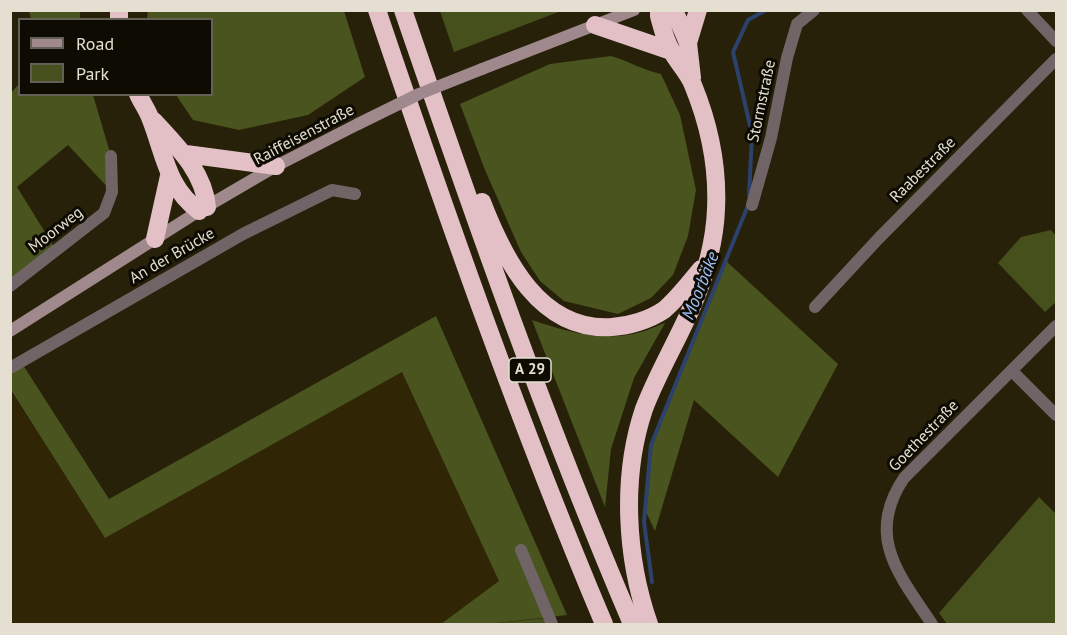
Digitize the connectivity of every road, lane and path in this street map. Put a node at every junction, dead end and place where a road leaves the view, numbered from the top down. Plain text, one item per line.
1 (364, 10) edge
2 (377, 10) edge
3 (404, 10) edge
4 (634, 10) edge
5 (658, 10) edge
6 (674, 10) edge
7 (698, 10) edge
8 (814, 10) edge
9 (1027, 10) edge
10 (595, 26) junction
11 (1056, 40) edge
12 (688, 43) junction
13 (671, 51) junction
14 (1056, 59) edge
15 (692, 82) junction
16 (139, 96) edge
17 (438, 112) junction
18 (151, 118) junction
19 (413, 119) junction
20 (186, 154) junction
21 (111, 156) dead end
22 (276, 166) junction
23 (169, 176) junction
24 (355, 194) dead end
25 (753, 205) dead end
26 (203, 209) junction
27 (155, 239) junction
28 (706, 263) junction
29 (10, 286) edge
30 (815, 307) dead end
31 (1056, 326) edge
32 (10, 331) edge
33 (10, 368) edge
34 (1012, 371) junction
35 (1056, 415) edge
36 (521, 550) dead end
37 (552, 624) edge
38 (604, 624) edge
39 (632, 624) edge
40 (649, 624) edge
41 (932, 624) edge

1 - 19 highway, A 29
2 - 19 highway, A 29
3 - 17 highway, A 29
4 - 10 main road, Raiffeisenstraße
5 - 13 highway, A 29
6 - 12 highway
7 - 12 highway
8 - 25 street, Stormstraße
9 - 11 street
10 - 13 highway
10 - 22 main road, Raiffeisenstraße, bridge
12 - 15 highway
13 - 15 highway, A 29
14 - 30 street, Raabestraße
15 - 28 highway, A 29
16 - 18 highway
17 - 28 highway, A 29
17 - 39 highway, A 29
18 - 20 highway
18 - 23 highway
19 - 38 highway, A 29
20 - 22 highway
20 - 26 highway
21 - 29 street, Moorweg
22 - 26 main road, Raiffeisenstraße
23 - 26 highway
23 - 27 highway
24 - 33 street, An der Brücke
26 - 27 main road, Raiffeisenstraße
27 - 32 main road, Raiffeisenstraße
28 - 40 highway
31 - 34 street, Goethestraße
34 - 35 street
34 - 41 street, Goethestraße
36 - 37 street

